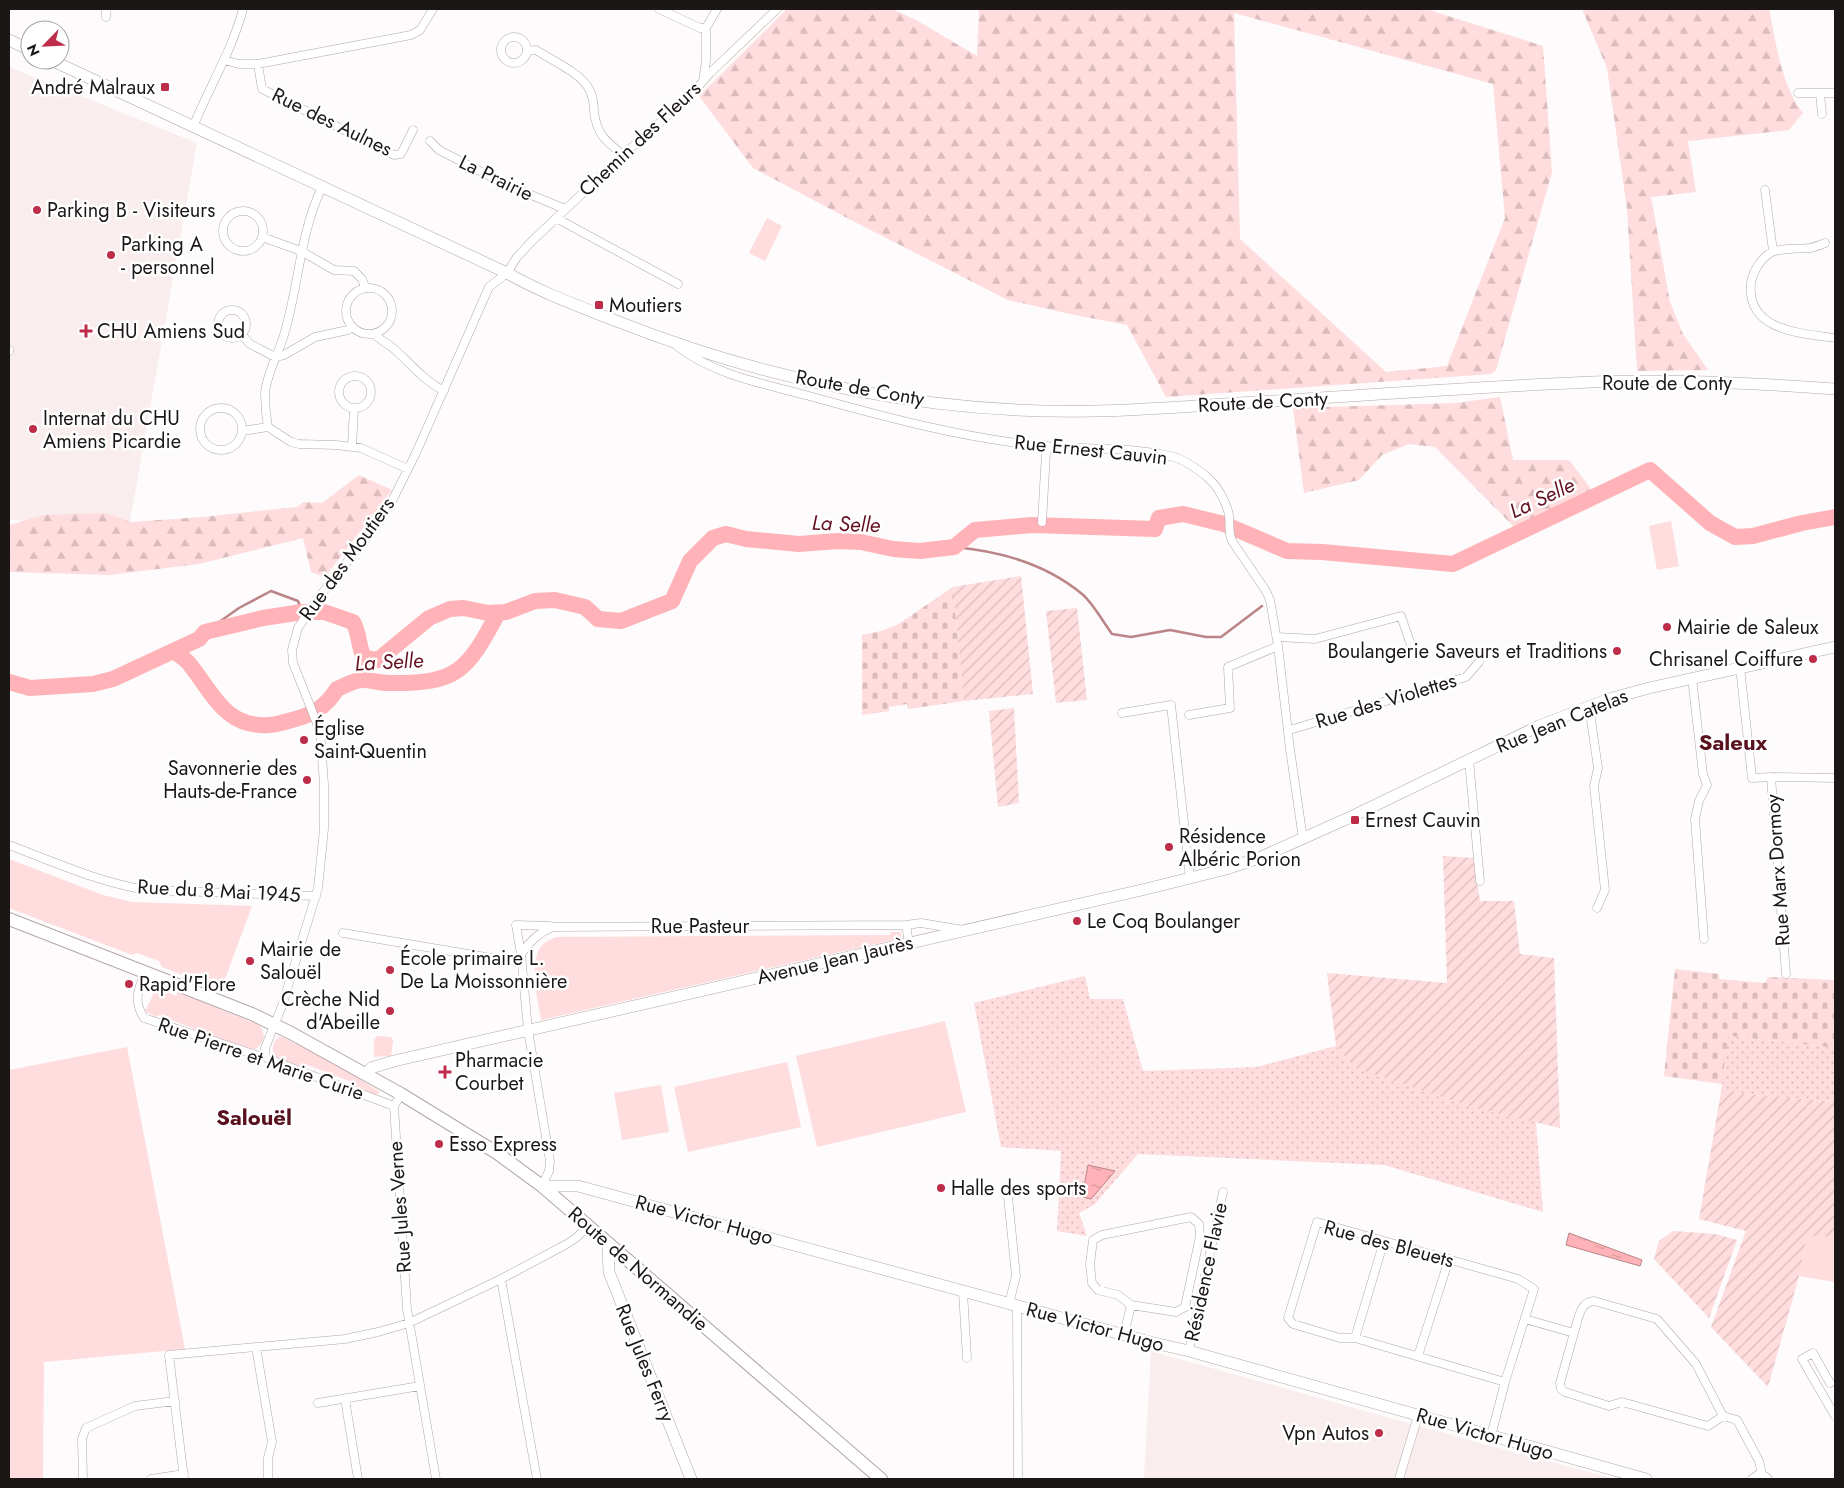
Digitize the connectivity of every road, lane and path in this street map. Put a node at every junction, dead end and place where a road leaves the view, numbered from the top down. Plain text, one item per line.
1 (243, 9) edge
2 (432, 9) edge
3 (659, 9) edge
4 (717, 9) edge
5 (777, 9) edge
6 (706, 28) junction
7 (527, 51) dead end
8 (224, 60) junction
9 (258, 64) junction
10 (70, 69) edge
11 (703, 82) junction
12 (1798, 93) dead end
13 (1820, 93) junction
14 (1835, 93) edge
15 (1822, 114) dead end
16 (193, 127) junction
17 (413, 130) dead end
18 (430, 141) dead end
19 (623, 155) junction
20 (322, 187) junction
21 (1765, 190) dead end
22 (565, 209) junction
23 (556, 218) junction
24 (262, 237) junction
25 (1824, 243) dead end
26 (301, 251) junction
27 (1773, 252) junction
28 (507, 273) junction
29 (678, 284) dead end
30 (365, 287) junction
31 (352, 327) junction
32 (375, 334) junction
33 (242, 335) dead end
34 (1835, 338) edge
35 (696, 355) junction
36 (274, 357) junction
37 (1835, 389) edge
38 (444, 391) junction
39 (354, 408) junction
40 (268, 427) junction
41 (242, 432) junction
42 (352, 446) junction
43 (1048, 446) junction
44 (408, 469) junction
45 (1042, 522) dead end
46 (1276, 637) junction
47 (1278, 646) junction
48 (1411, 646) dead end
49 (1835, 647) edge
50 (1479, 662) dead end
51 (1740, 667) junction
52 (1692, 678) junction
53 (1589, 706) junction
54 (1122, 713) dead end
55 (1189, 715) dead end
56 (1288, 729) junction
57 (1469, 760) junction
58 (1771, 777) junction
59 (1835, 778) edge
60 (1303, 839) junction
61 (9, 844) edge
62 (1190, 878) junction
63 (1480, 881) dead end
64 (316, 896) junction
65 (1596, 908) dead end
66 (9, 919) edge
67 (906, 925) junction
68 (552, 926) junction
69 (965, 930) junction
70 (343, 933) dead end
71 (1704, 939) dead end
72 (909, 943) junction
73 (521, 954) junction
74 (521, 963) junction
75 (145, 972) junction
76 (1786, 974) dead end
77 (274, 1025) junction
78 (528, 1030) junction
79 (265, 1056) junction
80 (394, 1061) junction
81 (366, 1074) junction
82 (378, 1081) junction
83 (401, 1094) junction
84 (394, 1106) junction
85 (542, 1186) junction
86 (1007, 1187) dead end
87 (1222, 1192) dead end
88 (588, 1226) junction
89 (1384, 1241) junction
90 (608, 1244) junction
91 (1449, 1259) junction
92 (501, 1279) junction
93 (963, 1292) junction
94 (1013, 1305) junction
95 (1131, 1305) junction
96 (1525, 1319) junction
97 (409, 1323) junction
98 (1574, 1333) junction
99 (1124, 1335) junction
100 (1355, 1338) junction
101 (256, 1347) junction
102 (1189, 1351) junction
103 (1418, 1356) junction
104 (967, 1358) dead end
105 (1833, 1381) edge
106 (1505, 1382) junction
107 (420, 1386) junction
108 (1819, 1388) junction
109 (345, 1399) junction
110 (175, 1401) junction
111 (318, 1403) dead end
112 (1418, 1416) junction
113 (1723, 1416) junction
114 (1835, 1416) edge
115 (1491, 1436) junction
116 (184, 1477) edge
117 (1765, 1477) edge
118 (83, 1479) edge
119 (151, 1479) edge
120 (268, 1479) edge
121 (358, 1479) edge
122 (436, 1479) edge
123 (537, 1479) edge
124 (691, 1479) edge
125 (881, 1479) edge
126 (1018, 1479) edge
127 (1399, 1479) edge
128 (1646, 1479) edge
129 (1752, 1479) edge

1 - 8 street
2 - 9 street
3 - 6 street
4 - 6 street
5 - 11 street, Chemin des Fleurs
6 - 11 street
7 - 19 street
8 - 9 street
8 - 16 street
9 - 17 street, Rue des Aulnes
10 - 16 street, Route de Conty
11 - 19 street, Chemin des Fleurs
12 - 13 street
13 - 14 street
13 - 15 street
16 - 20 street, Route de Conty
18 - 22 street, La Prairie
19 - 22 street, Chemin des Fleurs
20 - 26 street
20 - 28 street, Route de Conty
21 - 27 street
22 - 23 street, Chemin des Fleurs
23 - 28 street, Chemin des Fleurs
23 - 29 street
24 - 24 street
24 - 26 street
25 - 27 street
26 - 30 street
26 - 36 street
27 - 34 street
28 - 35 street, Route de Conty
28 - 38 street, Rue des Moutiers
30 - 31 street
30 - 32 street
31 - 32 street
31 - 36 street
32 - 38 street
33 - 36 street
35 - 37 street, Route de Conty
35 - 43 street, Rue Ernest Cauvin
36 - 40 street
38 - 44 street, Rue des Moutiers
39 - 39 street
39 - 42 street
40 - 41 street
40 - 42 street
41 - 41 street
42 - 44 street
43 - 45 street
43 - 46 street, Rue Ernest Cauvin
44 - 64 street, Rue des Moutiers
46 - 47 street, Rue Ernest Cauvin
46 - 48 street
47 - 55 street
47 - 56 street, Rue Ernest Cauvin
49 - 51 street, Rue Jean Catelas
50 - 56 street, Rue des Violettes
51 - 52 street, Rue Jean Catelas
51 - 58 street, Rue Marx Dormoy
52 - 53 street, Rue Jean Catelas
52 - 71 street
53 - 57 street, Rue Jean Catelas
53 - 65 street
54 - 62 street
56 - 60 street, Rue Ernest Cauvin
57 - 60 street, Rue Jean Catelas
57 - 63 street
58 - 59 street
58 - 76 street, Rue Marx Dormoy
60 - 62 street, Avenue Jean Jaurès
61 - 64 street, Rue du 8 Mai 1945
62 - 69 street, Avenue Jean Jaurès
64 - 77 street, Rue des Moutiers
66 - 75 main road, Route de Normandie
67 - 68 street, Rue Pasteur
67 - 69 street, Rue Pasteur
67 - 72 street
68 - 73 street
68 - 73 street, Rue Pasteur
69 - 72 street, Avenue Jean Jaurès
70 - 74 street
72 - 78 street, Avenue Jean Jaurès
73 - 74 street
74 - 78 street
75 - 77 main road, Route de Normandie
75 - 79 street, Rue Pierre et Marie Curie
77 - 79 street, Rue des Moutiers
77 - 81 main road, Route de Normandie
78 - 80 street, Avenue Jean Jaurès
78 - 85 street
79 - 84 street, Rue Pierre et Marie Curie
80 - 81 street, Avenue Jean Jaurès
80 - 82 street
81 - 82 main road, Route de Normandie
82 - 83 main road, Route de Normandie
83 - 84 street
83 - 85 main road, Route de Normandie
84 - 97 street, Rue Jules Verne
85 - 88 main road, Route de Normandie
85 - 93 street, Rue Victor Hugo
86 - 94 street
87 - 102 street, Résidence Flavie
88 - 90 main road, Route de Normandie
88 - 92 street
89 - 91 street, Rue des Bleuets
89 - 100 street
89 - 100 street, Rue des Bleuets
90 - 124 street, Rue Jules Ferry
90 - 125 main road, Route de Normandie
91 - 96 street, Rue des Bleuets
91 - 103 street
92 - 97 street
92 - 123 street
93 - 94 street, Rue Victor Hugo
93 - 104 street
94 - 99 street, Rue Victor Hugo
94 - 126 street
95 - 95 street
95 - 99 street
96 - 98 street
96 - 106 street, Rue des Bleuets
97 - 101 street
97 - 107 street, Rue Jules Verne
98 - 113 street
98 - 113 street
99 - 102 street, Rue Victor Hugo
100 - 103 street, Rue des Bleuets
101 - 110 street
101 - 120 street
102 - 112 street, Rue Victor Hugo
103 - 106 street, Rue des Bleuets
105 - 108 street
105 - 108 street
106 - 115 street, Rue des Bleuets
107 - 109 street
107 - 122 street, Rue Jules Verne
108 - 114 street
109 - 111 street
109 - 121 street
110 - 116 street
110 - 118 street
112 - 115 street, Rue Victor Hugo
112 - 127 street
113 - 117 street
115 - 128 street, Rue Victor Hugo
116 - 119 street
117 - 129 street

